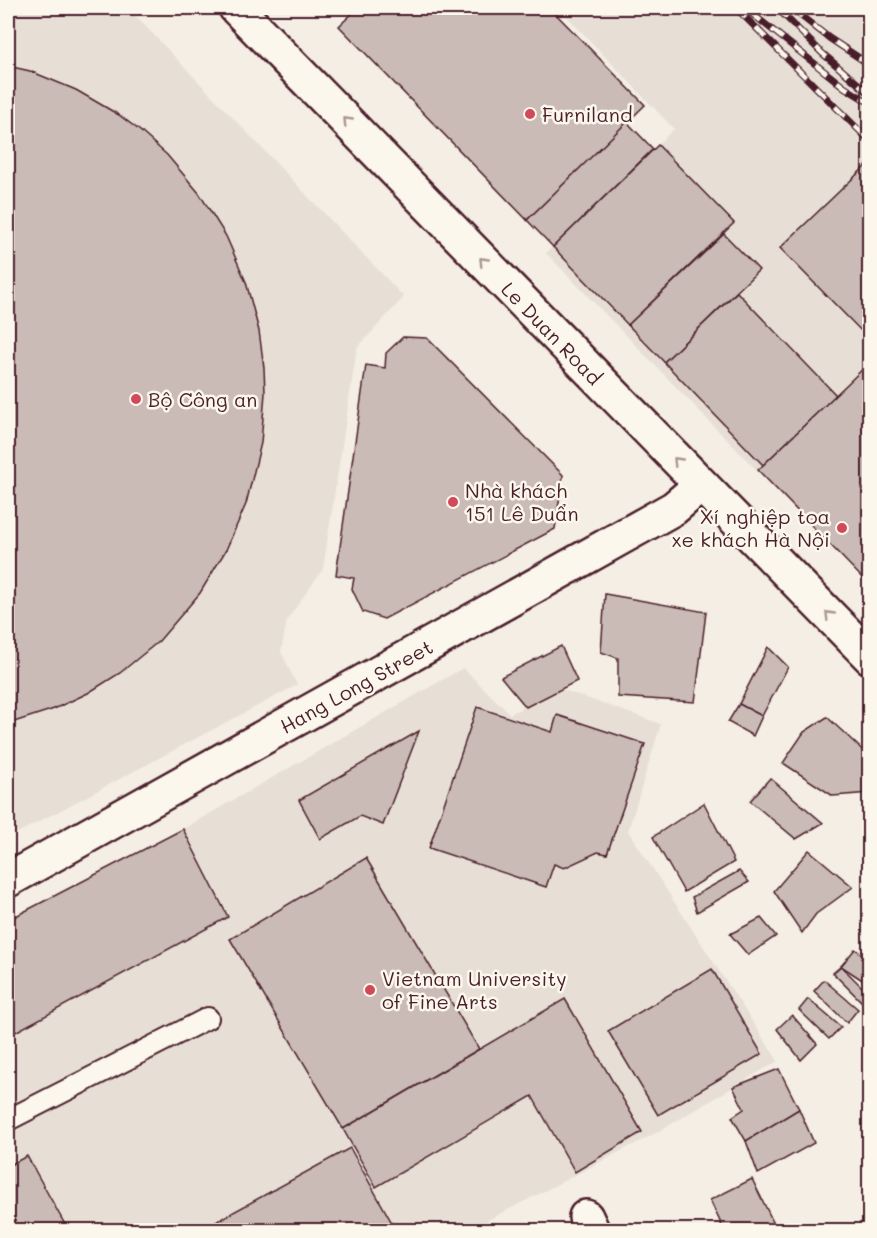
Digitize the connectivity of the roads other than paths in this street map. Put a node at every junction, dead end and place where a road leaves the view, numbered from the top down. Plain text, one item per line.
1 (236, 8) edge
2 (701, 485) junction
3 (870, 657) edge
4 (8, 880) edge
5 (208, 1018) dead end
6 (8, 1120) edge

2 -> 1 main road, Le Duan Road
3 -> 2 main road, Le Duan Road
2 - 4 main road, Hang Long Street
5 - 6 lane

